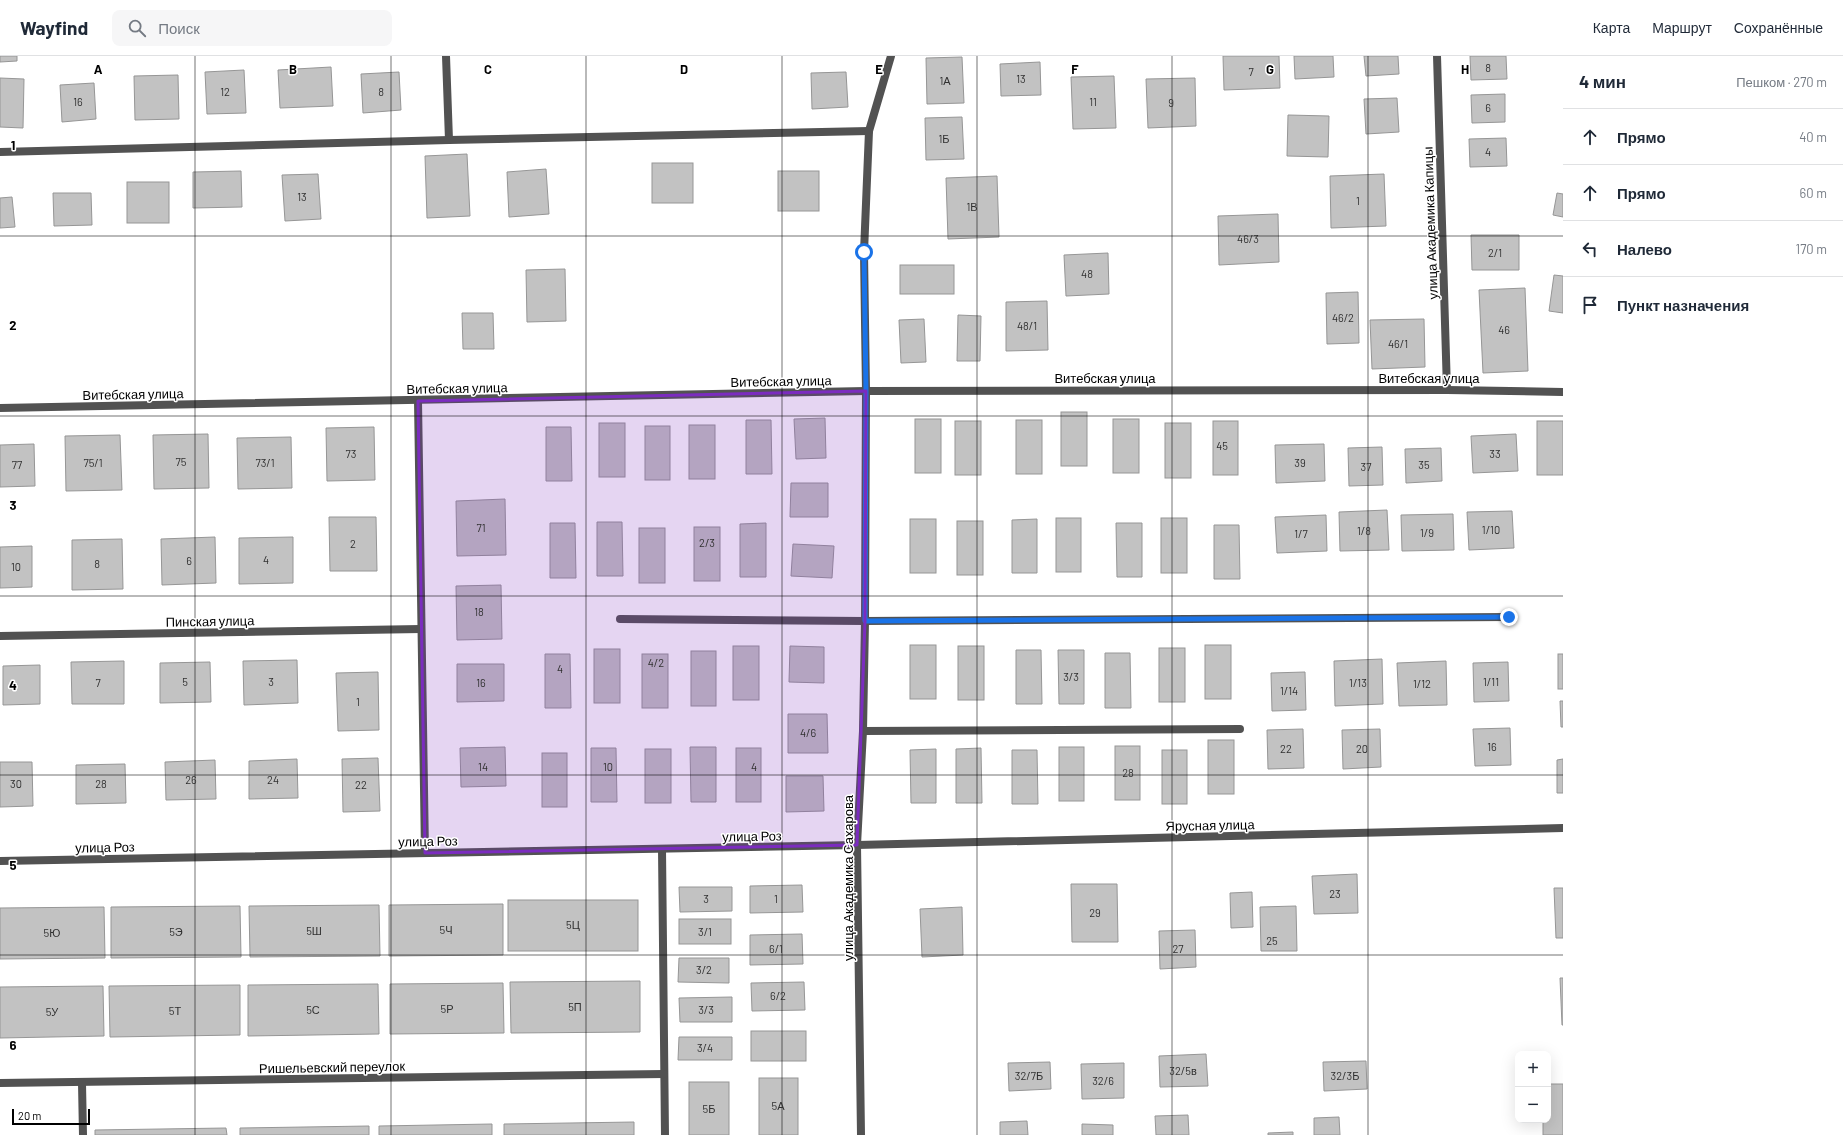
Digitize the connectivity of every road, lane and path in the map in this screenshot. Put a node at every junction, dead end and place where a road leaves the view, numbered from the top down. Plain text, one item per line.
1 (446, 56) edge
2 (891, 56) edge
3 (1437, 56) edge
4 (869, 131) junction
5 (449, 140) junction
6 (0, 152) edge
7 (1447, 390) junction
8 (866, 391) junction
9 (1563, 392) edge
10 (418, 401) junction
11 (0, 408) edge
12 (1509, 617) dead end
13 (620, 619) dead end
14 (865, 621) junction
15 (421, 629) junction
16 (0, 636) edge
17 (1240, 730) dead end
18 (863, 731) junction
19 (1563, 828) edge
20 (857, 846) junction
21 (662, 849) junction
22 (425, 853) junction
23 (0, 862) edge
24 (664, 1074) junction
25 (0, 1083) edge
26 (82, 1083) junction
27 (83, 1135) edge
28 (665, 1135) edge
29 (862, 1135) edge

1 - 5 street
2 - 4 street
3 - 7 street, улица Академика Капицы
4 - 5 street
4 - 8 street
5 - 6 street
7 - 8 street, Витебская улица
7 - 9 street, Витебская улица
8 - 10 street, Витебская улица
8 - 14 street, улица Академика Сахарова
10 - 11 street, Витебская улица
10 - 15 street
12 - 14 street
13 - 14 street
14 - 18 street, улица Академика Сахарова
15 - 16 street, Пинская улица
15 - 22 street
17 - 18 street
18 - 20 street, улица Академика Сахарова
19 - 20 street, Ярусная улица
20 - 21 street, улица Роз
20 - 29 street, улица Академика Сахарова
21 - 22 street, улица Роз
21 - 24 street
22 - 23 street, улица Роз
24 - 26 street, Ришельевский переулок
24 - 28 street
25 - 26 street, Ришельевский переулок
26 - 27 street

